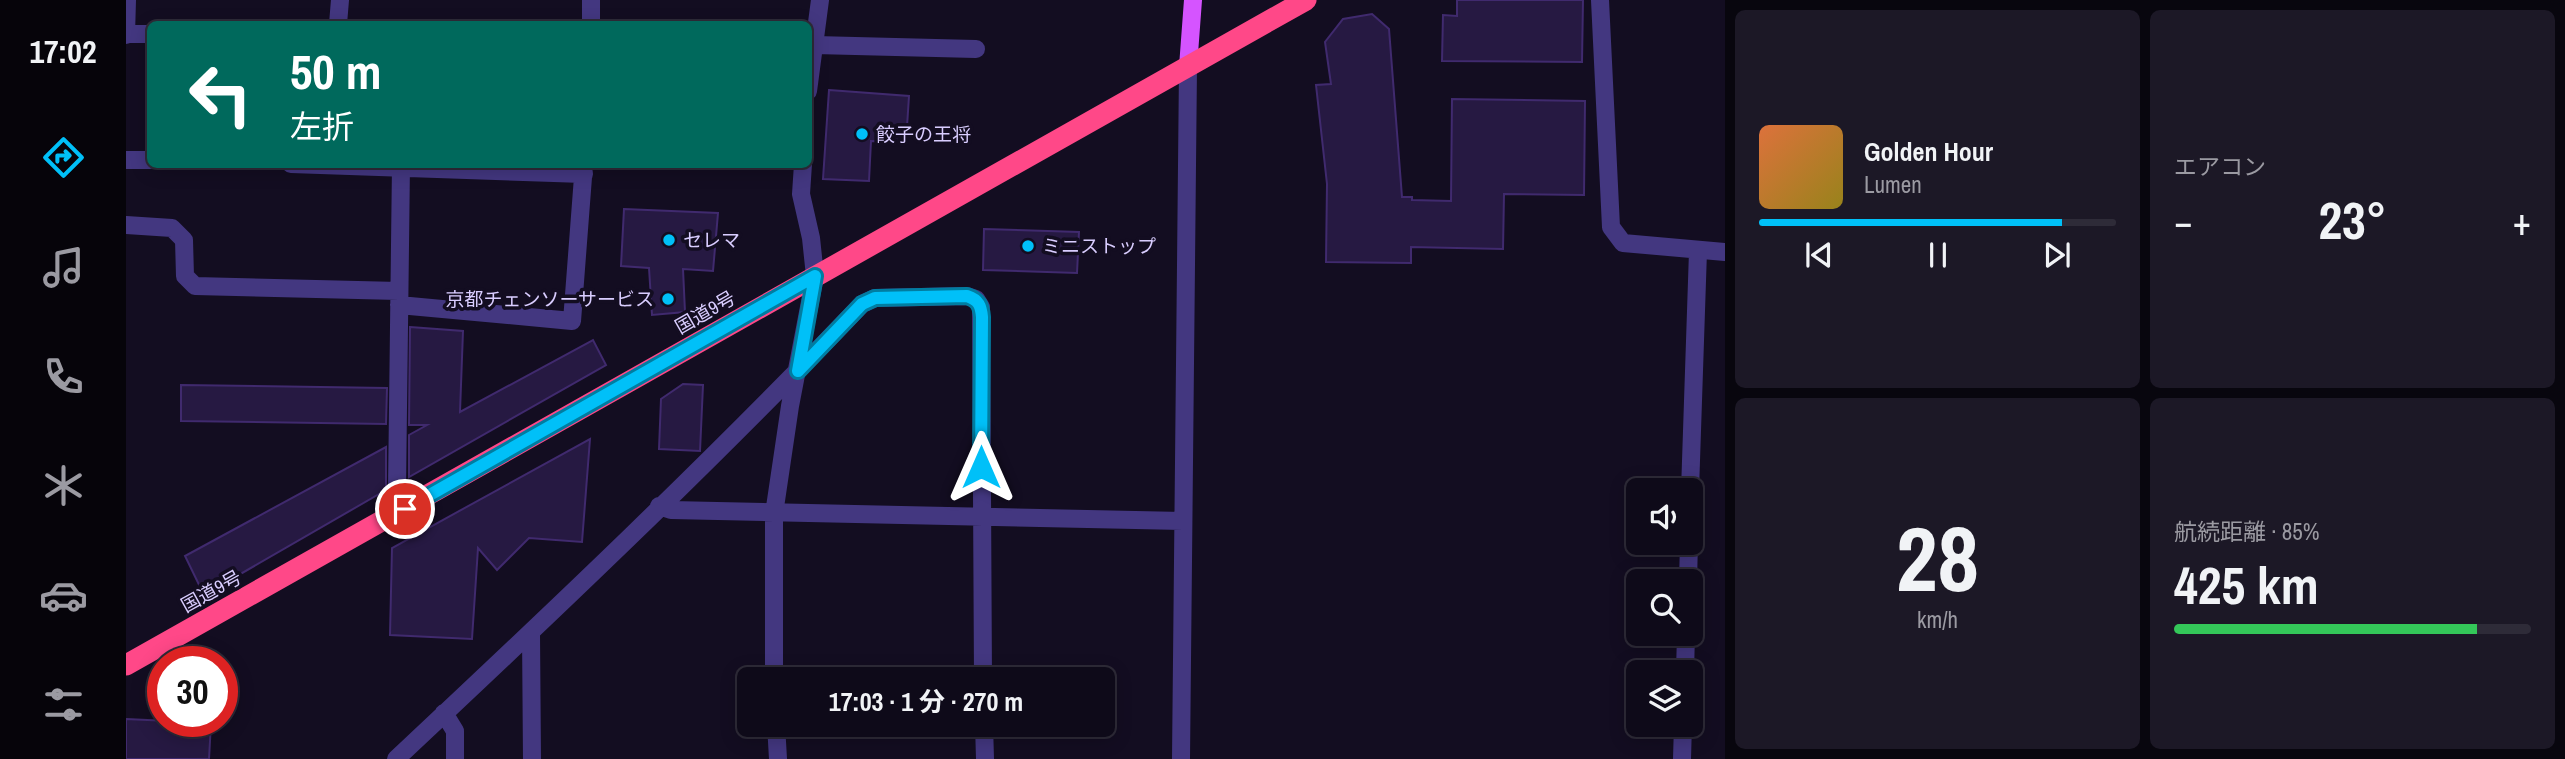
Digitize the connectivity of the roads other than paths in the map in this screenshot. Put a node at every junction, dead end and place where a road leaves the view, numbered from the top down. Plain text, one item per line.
1 (127, 0) edge
2 (340, 0) edge
3 (591, 0) edge
4 (820, 0) edge
5 (1193, 0) edge
6 (1306, 0) edge
7 (1600, 0) edge
8 (338, 21) edge
9 (591, 21) edge
10 (126, 34) edge
11 (147, 34) edge
12 (976, 49) dead end
13 (812, 54) edge
14 (1188, 67) junction
15 (126, 160) edge
16 (147, 160) edge
17 (401, 168) edge
18 (523, 168) edge
19 (803, 168) edge
20 (584, 169) edge
21 (126, 225) edge
22 (1698, 251) junction
23 (1725, 252) edge
24 (815, 276) junction
25 (399, 298) junction
26 (798, 371) junction
27 (1690, 478) edge
28 (659, 506) junction
29 (405, 509) junction
30 (774, 514) junction
31 (981, 517) junction
32 (1183, 522) junction
33 (531, 633) junction
34 (126, 665) edge
35 (774, 667) edge
36 (983, 667) edge
37 (444, 713) junction
38 (777, 737) edge
39 (984, 737) edge
40 (1683, 737) edge
41 (396, 759) edge
42 (455, 759) edge
43 (533, 759) edge
44 (778, 759) edge
45 (985, 759) edge
46 (1181, 759) edge
47 (1682, 759) edge

1 - 10 street
2 - 8 street
3 - 9 street
4 - 13 street
5 - 14 main road
6 - 14 highway, 国道9号
7 - 22 street
10 - 11 street
12 - 13 street
14 - 24 highway, 国道9号
14 - 32 street
15 - 16 street
17 - 25 street
18 - 20 street
19 - 24 street
20 - 25 street
21 - 25 street
22 - 23 street
22 - 27 street
24 - 26 street
24 - 29 highway, 国道9号
25 - 29 street
26 - 28 street
26 - 30 street
26 - 31 street
28 - 30 street
28 - 33 street
29 - 34 highway, 国道9号
30 - 31 street
30 - 35 street
31 - 32 street
31 - 36 street
32 - 46 street
33 - 37 street
33 - 43 street
37 - 41 street
37 - 42 street
38 - 44 street
39 - 45 street
40 - 47 street

